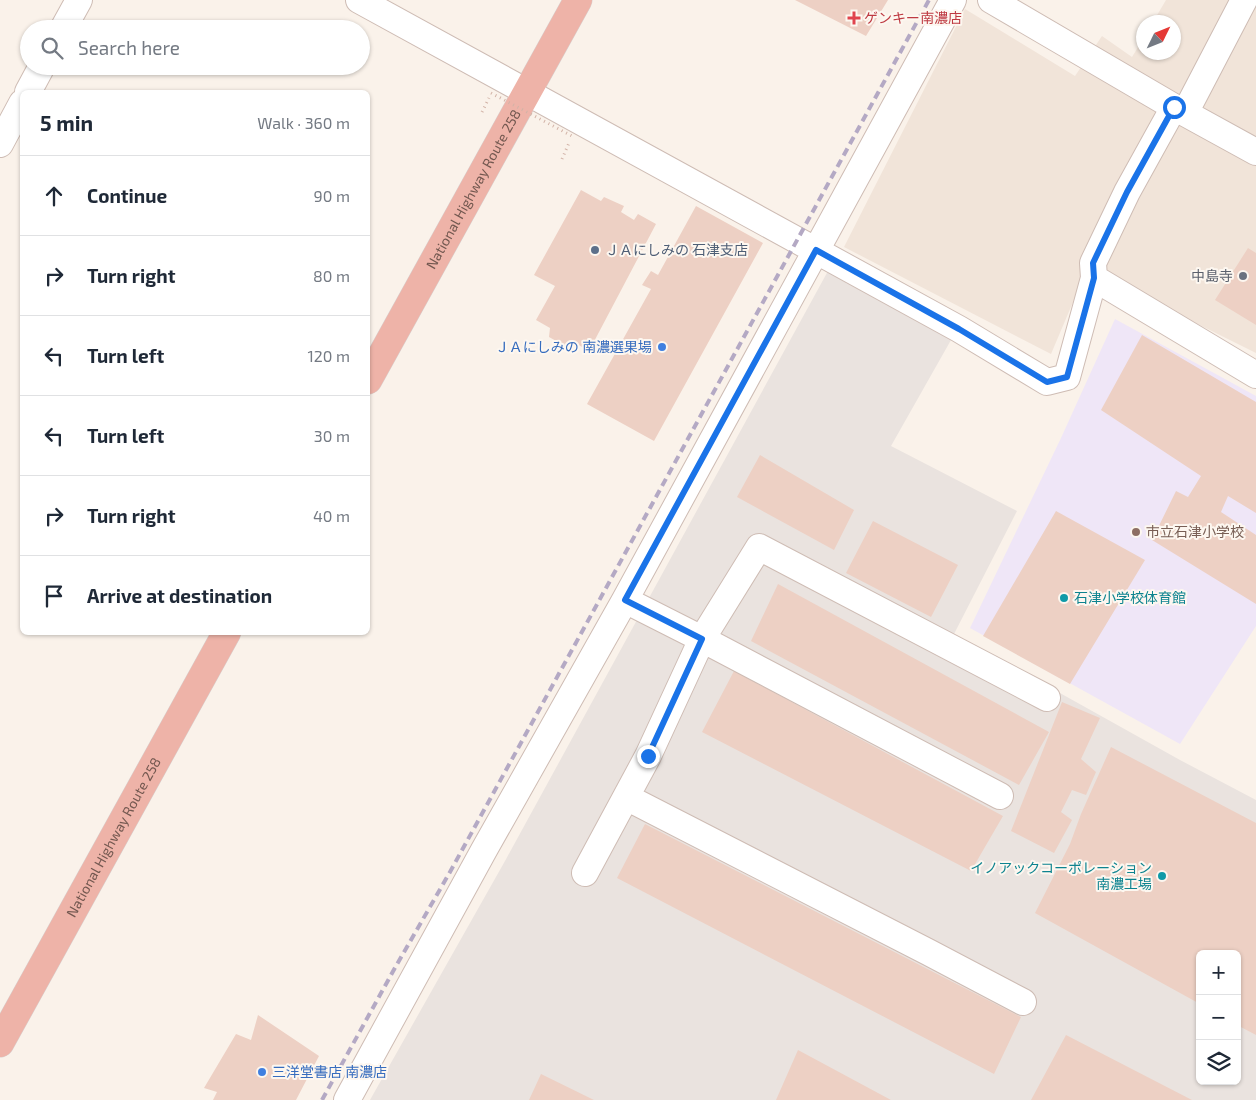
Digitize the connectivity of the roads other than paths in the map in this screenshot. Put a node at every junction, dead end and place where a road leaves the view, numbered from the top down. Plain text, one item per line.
1 (78, 0) edge
2 (359, 0) edge
3 (578, 0) edge
4 (953, 0) edge
5 (990, 0) edge
6 (1244, 0) edge
7 (68, 20) edge
8 (37, 75) edge
9 (29, 90) edge
10 (528, 92) junction
11 (20, 107) edge
12 (1180, 110) junction
13 (0, 144) edge
14 (1256, 152) edge
15 (816, 250) junction
16 (1094, 278) junction
17 (1256, 375) edge
18 (370, 376) edge
19 (625, 600) junction
20 (225, 635) edge
21 (702, 639) junction
22 (1047, 698) dead end
23 (1000, 796) dead end
24 (626, 797) junction
25 (585, 873) dead end
26 (1023, 1002) dead end
27 (0, 1043) edge
28 (347, 1100) edge

1 - 7 street
2 - 10 street
3 - 10 highway, National Highway Route 258
4 - 15 street
5 - 12 street
6 - 12 street
8 - 9 street
10 - 15 street
10 - 18 highway, National Highway Route 258
11 - 13 street
12 - 14 street
12 - 16 street
15 - 16 street
15 - 19 street
16 - 17 street
19 - 21 street
19 - 28 street
20 - 27 highway, National Highway Route 258
21 - 22 street
21 - 23 street
21 - 24 street
24 - 25 street
24 - 26 street

